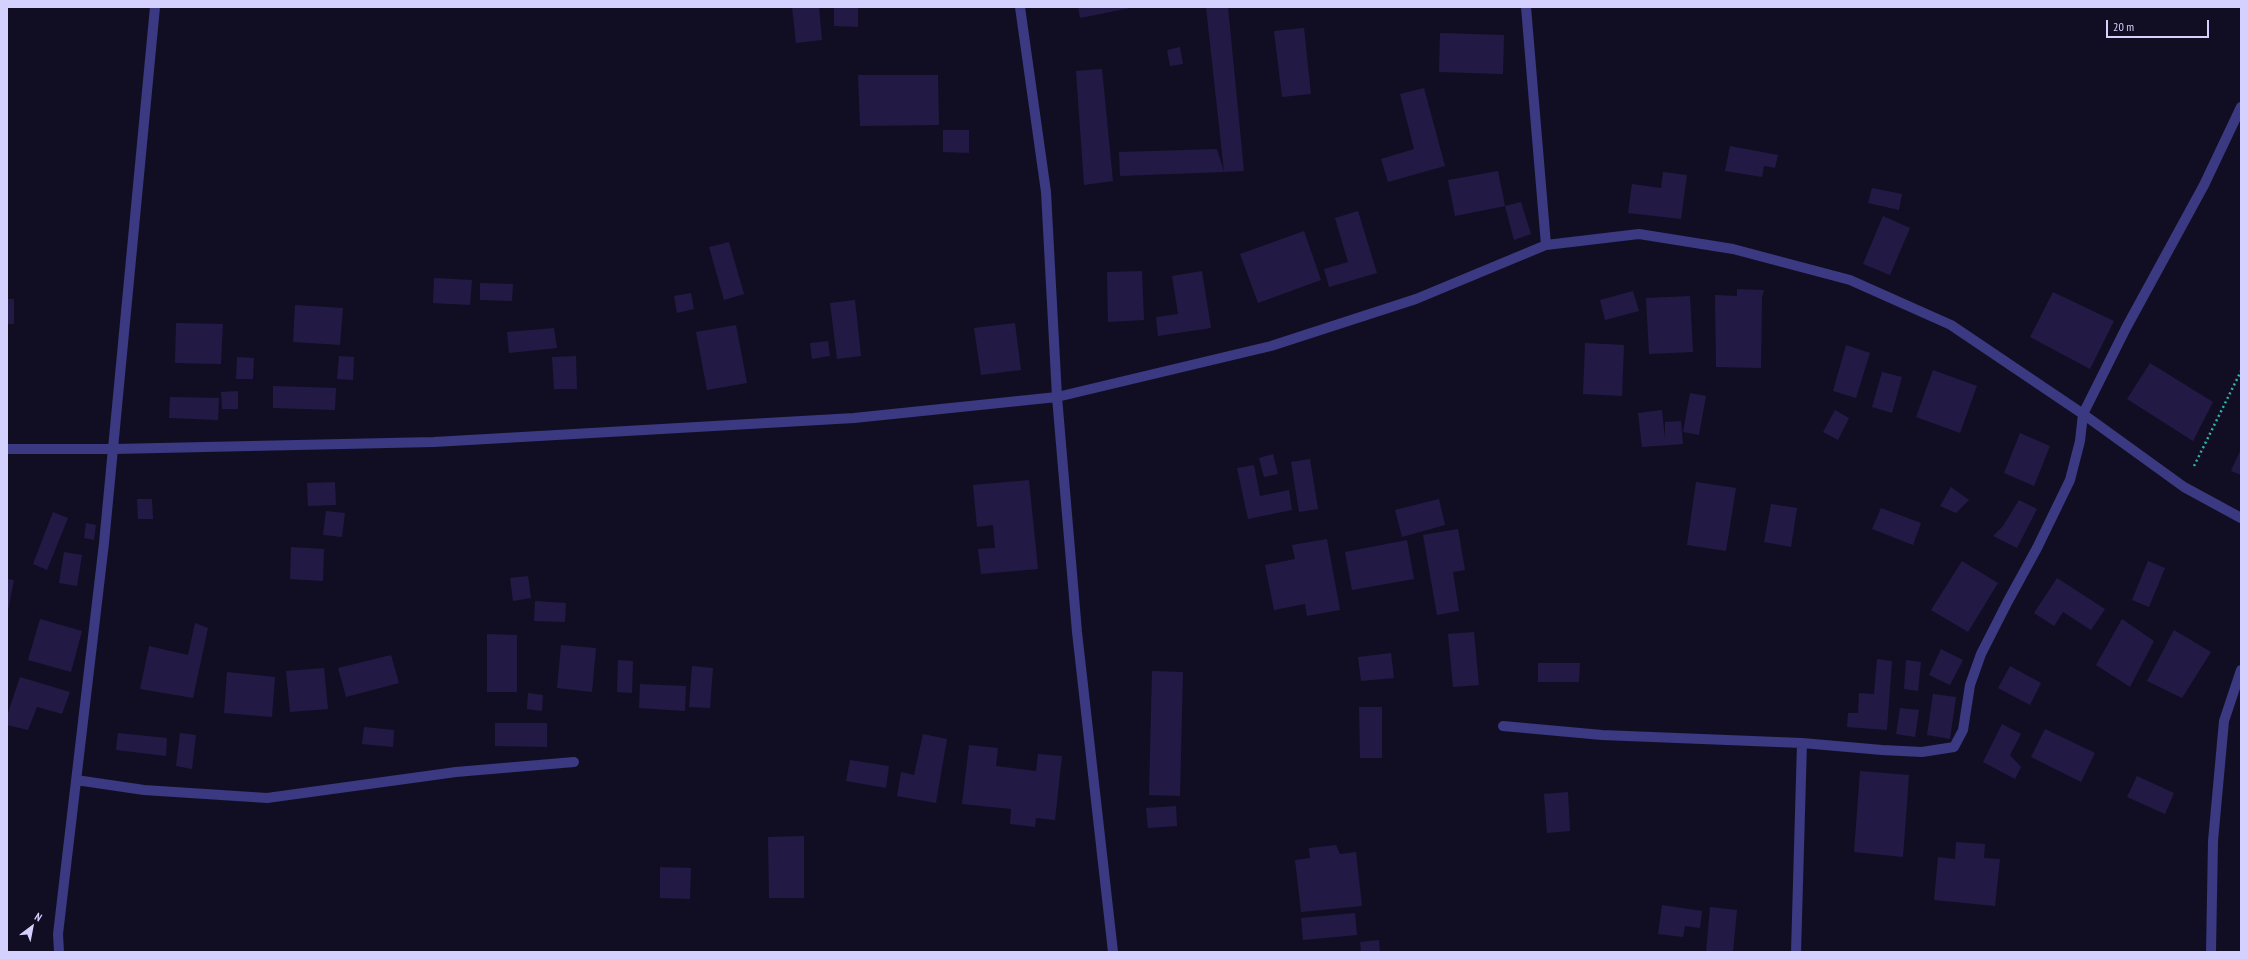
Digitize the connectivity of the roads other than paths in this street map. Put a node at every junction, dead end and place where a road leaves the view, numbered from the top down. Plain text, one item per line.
1 (155, 7) edge
2 (1020, 7) edge
3 (1526, 7) edge
4 (2241, 107) edge
5 (1546, 245) junction
6 (1057, 397) junction
7 (2083, 414) junction
8 (7, 449) edge
9 (114, 449) junction
10 (2241, 518) edge
11 (2241, 670) edge
12 (1503, 726) dead end
13 (1802, 743) junction
14 (574, 762) dead end
15 (76, 780) junction
16 (59, 952) edge
17 (1113, 952) edge
18 (1796, 952) edge
19 (2211, 952) edge

1 - 9 street
2 - 6 street
3 - 5 street
4 - 7 street
5 - 6 street
5 - 7 street
6 - 9 street
6 - 17 street
7 - 10 street
7 - 13 street
8 - 9 street
9 - 15 street
11 - 19 street
12 - 13 street
13 - 18 street
14 - 15 street
15 - 16 street

